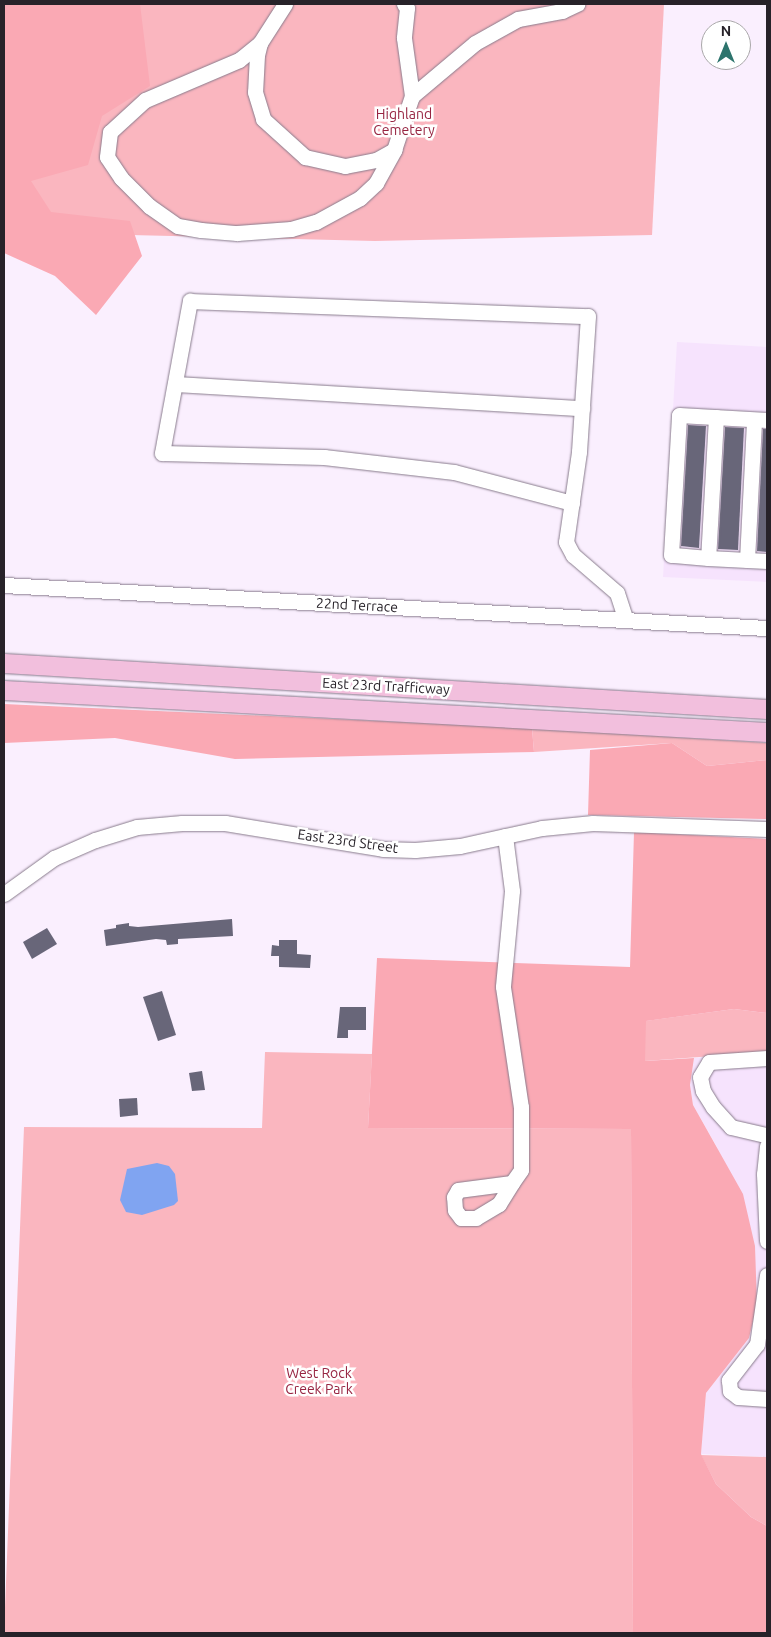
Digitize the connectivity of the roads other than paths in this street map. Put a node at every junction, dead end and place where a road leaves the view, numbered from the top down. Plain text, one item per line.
1 (285, 4) edge
2 (577, 4) edge
3 (407, 5) edge
4 (260, 43) junction
5 (412, 96) junction
6 (394, 150) junction
7 (175, 384) junction
8 (582, 408) junction
9 (716, 418) junction
10 (761, 420) edge
11 (572, 503) junction
12 (708, 558) junction
13 (747, 560) junction
14 (767, 561) edge
15 (4, 585) edge
16 (626, 620) junction
17 (767, 628) edge
18 (4, 663) edge
19 (4, 690) edge
20 (767, 709) edge
21 (767, 732) edge
22 (767, 829) edge
23 (505, 836) junction
24 (4, 894) edge
25 (767, 1058) edge
26 (767, 1135) edge
27 (767, 1146) edge
28 (512, 1183) dead end
29 (767, 1241) edge
30 (767, 1276) edge
31 (767, 1399) edge

1 - 4 street
2 - 5 street
3 - 5 street
4 - 6 street
4 - 6 street
5 - 6 street
7 - 8 street
7 - 8 street
7 - 11 street
8 - 11 street
9 - 10 street
9 - 12 street
9 - 12 street
10 - 13 street
11 - 16 street
12 - 13 street
13 - 14 street
15 - 16 street, 22nd Terrace
16 - 17 street, 22nd Terrace
18 - 20 main road, East 23rd Trafficway
19 - 21 main road, East 23rd Trafficway
22 - 23 street, East 23rd Street
23 - 24 street, East 23rd Street
23 - 28 street
25 - 26 street
27 - 29 street
30 - 31 street

